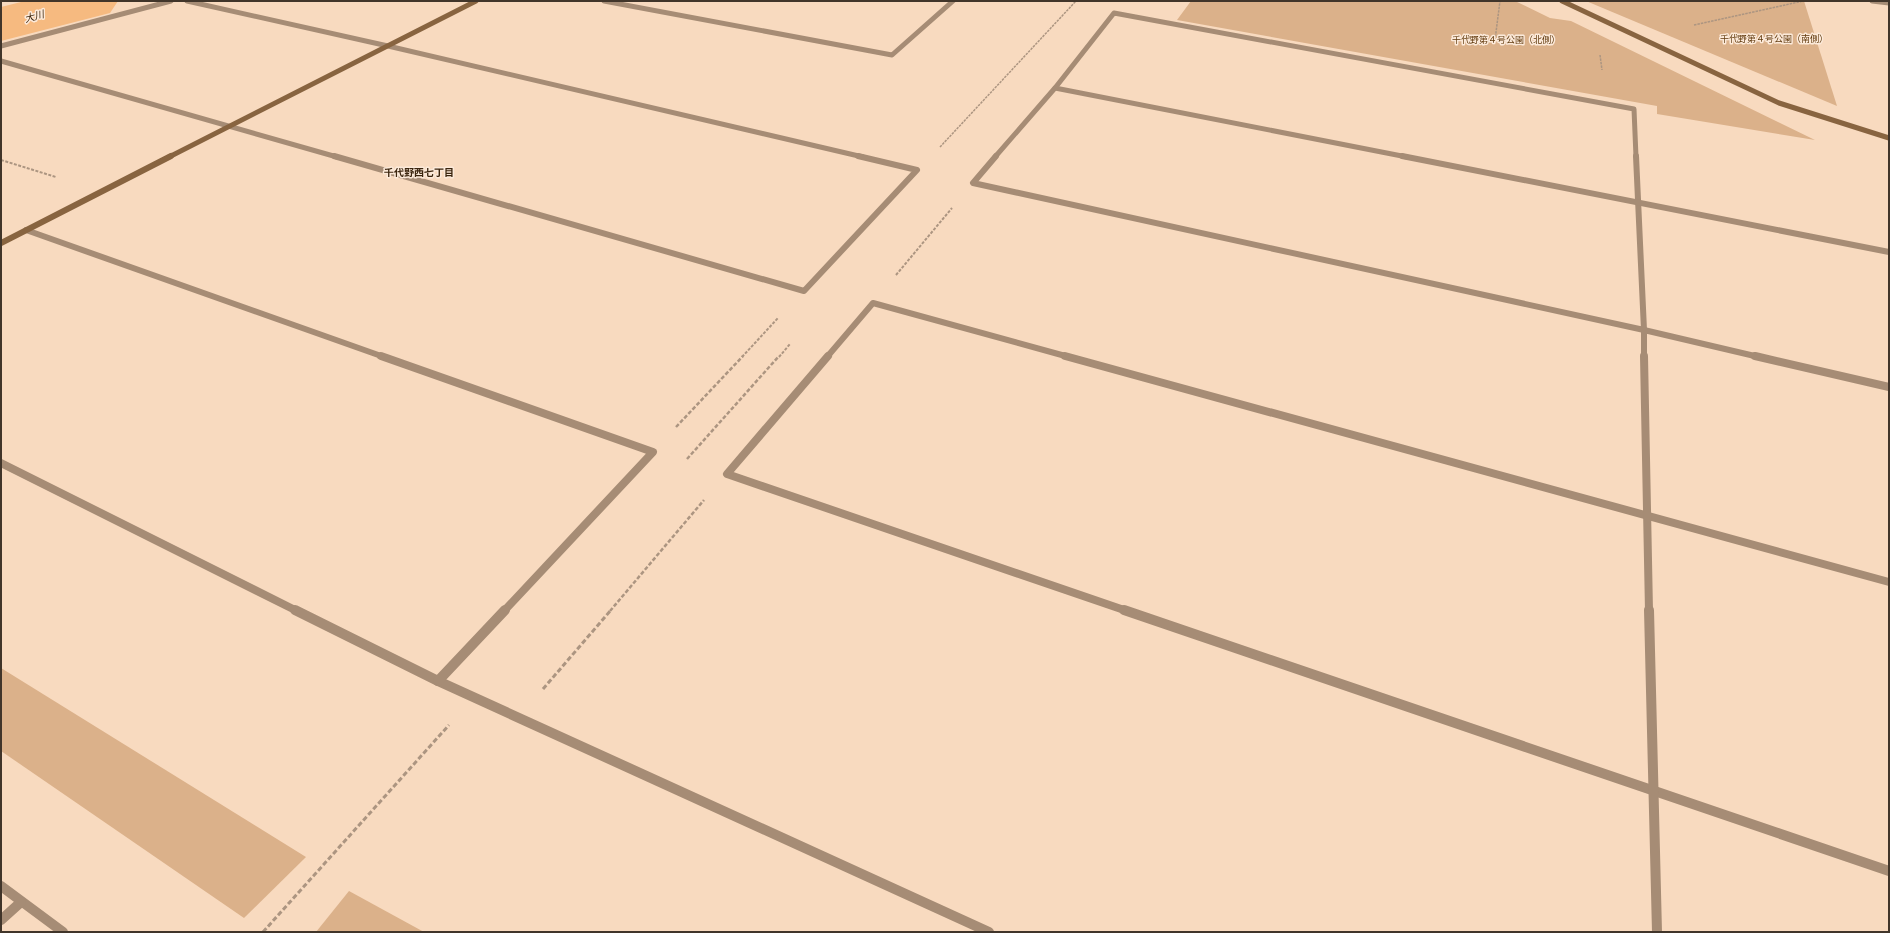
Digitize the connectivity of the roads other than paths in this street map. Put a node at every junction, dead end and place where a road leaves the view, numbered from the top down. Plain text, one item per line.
1 (171, 1) edge
2 (187, 1) edge
3 (476, 1) edge
4 (604, 1) edge
5 (953, 1) edge
6 (1562, 1) edge
7 (1872, 1) edge
8 (1889, 3) edge
9 (1, 46) edge
10 (388, 46) junction
11 (1, 60) edge
12 (1055, 88) junction
13 (233, 126) junction
14 (1889, 138) edge
15 (1638, 202) junction
16 (26, 230) junction
17 (1, 243) edge
18 (1889, 252) edge
19 (1644, 330) junction
20 (1889, 387) edge
21 (1, 464) edge
22 (1646, 516) junction
23 (1889, 582) edge
24 (438, 681) junction
25 (1653, 790) junction
26 (1889, 871) edge
27 (1, 886) edge
28 (21, 902) junction
29 (1, 920) edge
30 (63, 932) edge
31 (989, 932) edge
32 (1657, 932) edge

1 - 9 street
2 - 10 street
3 - 10 street
4 - 5 street
6 - 14 street
7 - 8 street
10 - 13 street
10 - 13 street
11 - 13 street
12 - 15 street
12 - 15 street
12 - 19 street
13 - 16 street
15 - 18 street
15 - 19 street
16 - 17 street
16 - 24 street
19 - 20 street
19 - 22 street
21 - 24 street
22 - 23 street
22 - 25 street
22 - 25 street
24 - 31 street
25 - 26 street
25 - 32 street
27 - 28 street
28 - 29 street
28 - 30 street

